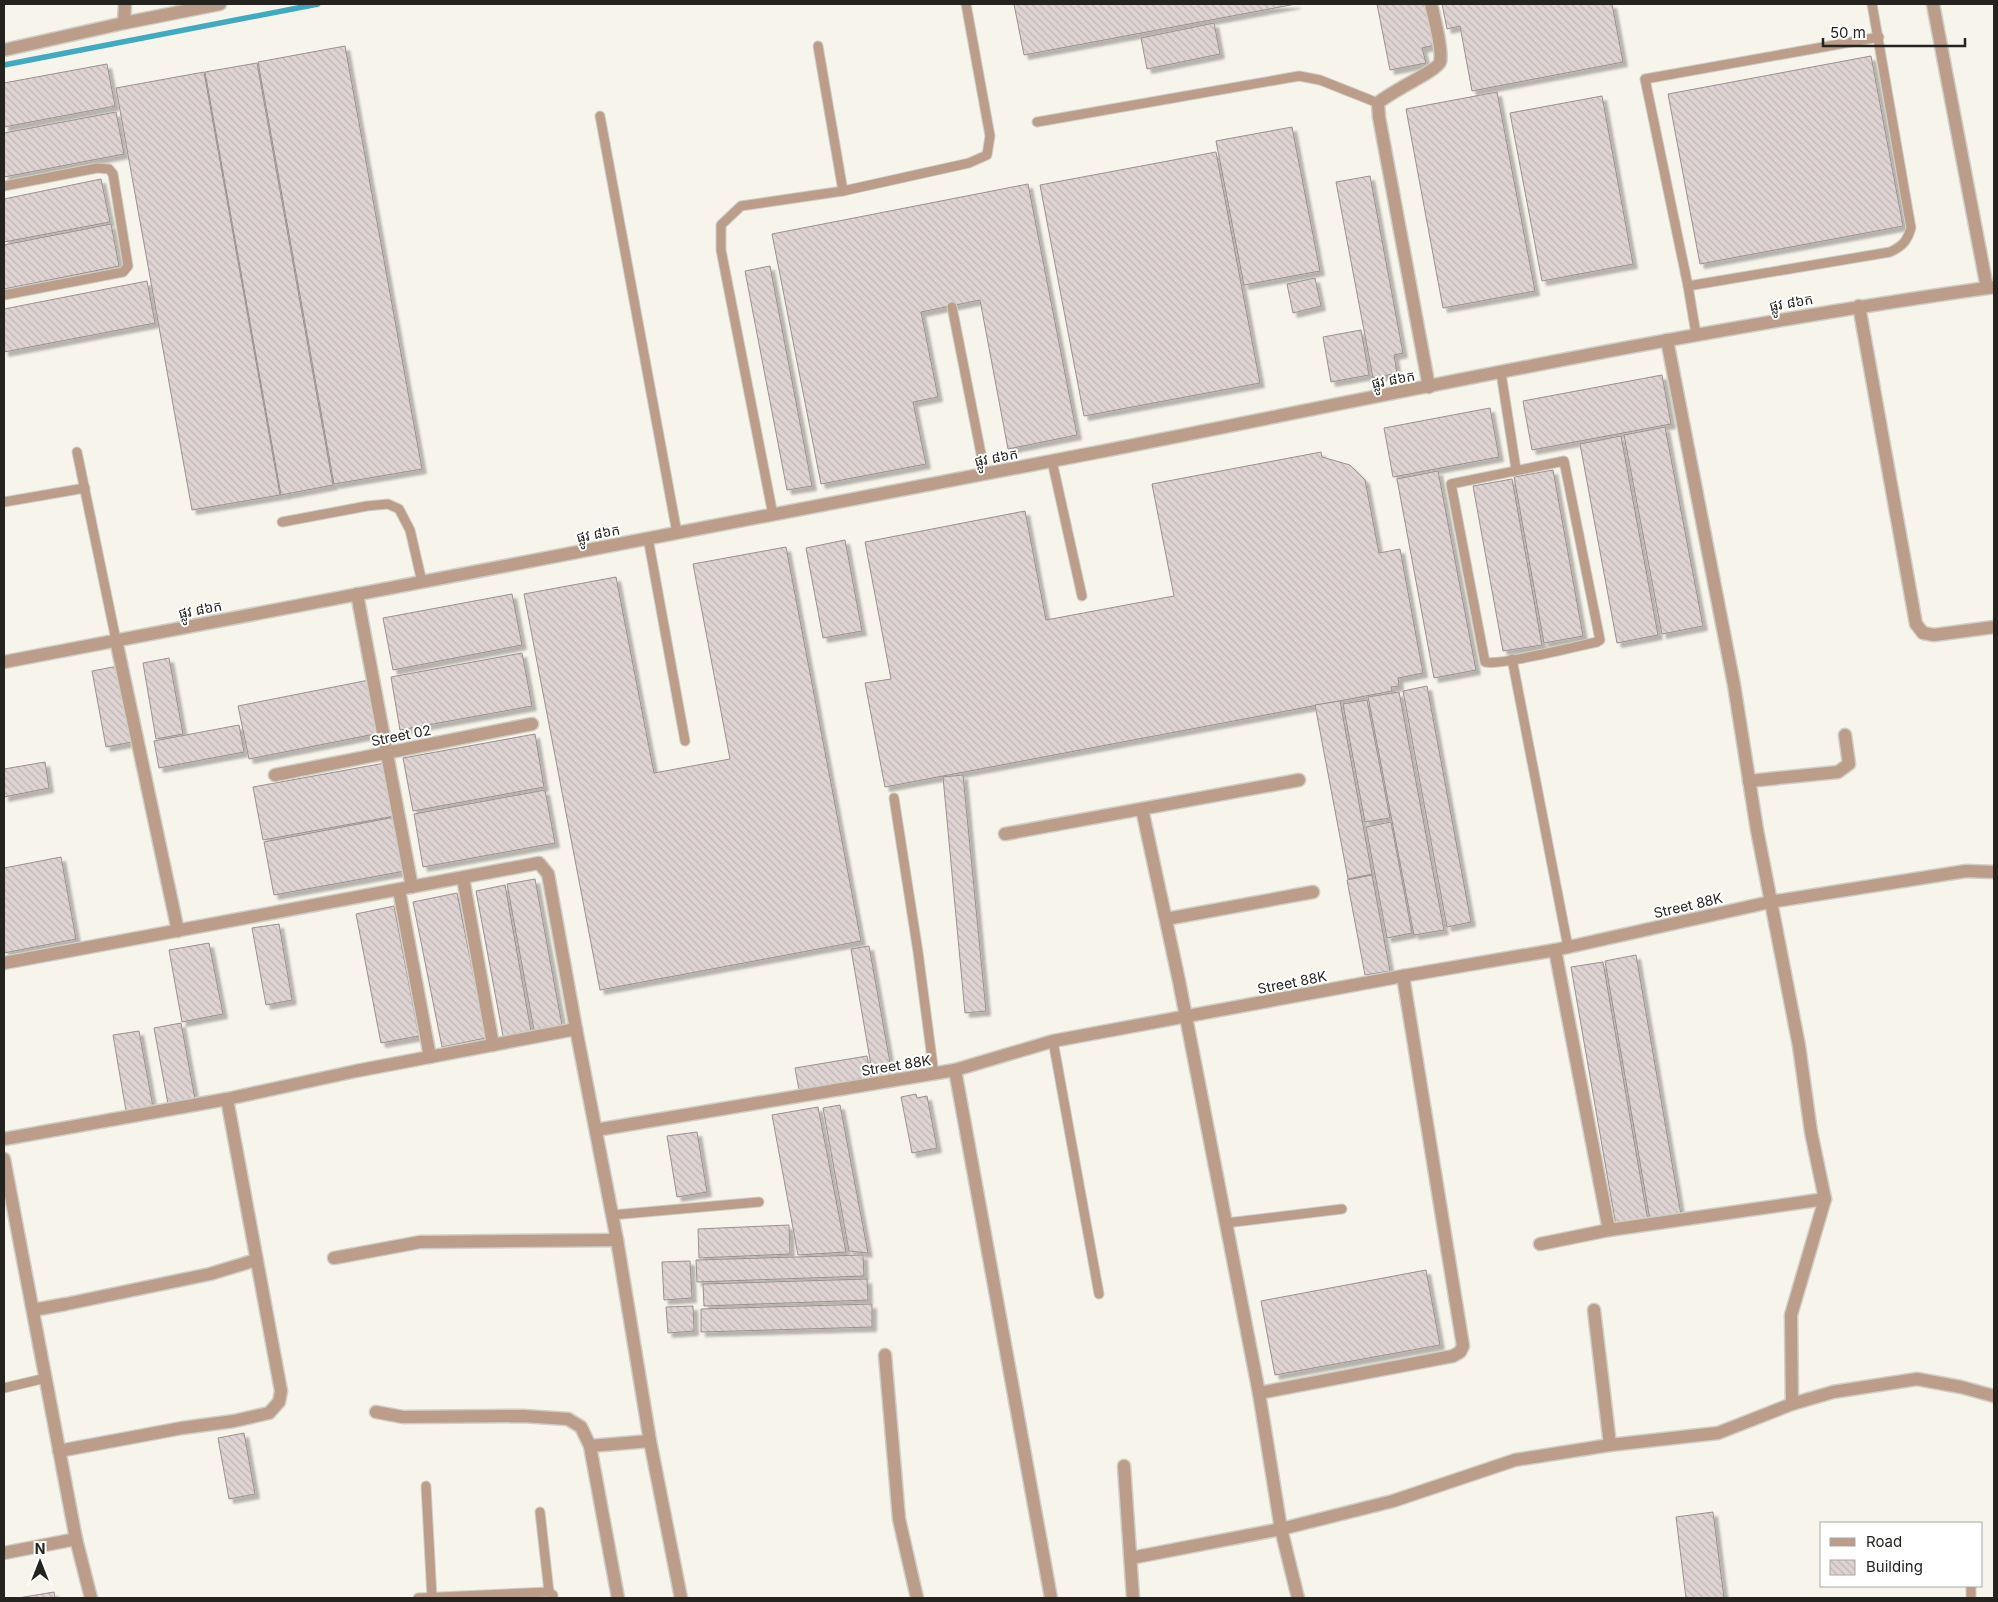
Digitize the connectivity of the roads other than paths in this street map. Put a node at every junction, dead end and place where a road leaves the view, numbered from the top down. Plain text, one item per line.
1 (125, 4) edge
2 (220, 4) edge
3 (966, 4) edge
4 (1431, 4) edge
5 (1872, 4) edge
6 (1933, 4) edge
7 (124, 23) junction
8 (1879, 37) junction
9 (818, 46) dead end
10 (4, 50) edge
11 (1378, 103) junction
12 (600, 116) dead end
13 (1037, 122) dead end
14 (4, 186) edge
15 (843, 191) junction
16 (1688, 286) junction
17 (1990, 288) edge
18 (4, 295) edge
19 (1859, 306) junction
20 (952, 307) dead end
21 (1696, 334) junction
22 (1667, 340) junction
23 (1501, 373) junction
24 (1429, 387) junction
25 (77, 452) dead end
26 (1052, 461) junction
27 (1516, 470) junction
28 (985, 474) junction
29 (85, 488) junction
30 (4, 502) edge
31 (773, 515) junction
32 (282, 522) dead end
33 (677, 533) junction
34 (648, 538) junction
35 (422, 582) junction
36 (357, 594) junction
37 (1082, 596) dead end
38 (1994, 627) edge
39 (116, 640) junction
40 (1512, 659) junction
41 (4, 662) edge
42 (532, 724) dead end
43 (1845, 735) dead end
44 (685, 741) dead end
45 (386, 753) junction
46 (275, 775) dead end
47 (1299, 780) dead end
48 (1749, 781) junction
49 (894, 798) dead end
50 (1142, 809) junction
51 (1005, 834) dead end
52 (1994, 872) edge
53 (463, 878) junction
54 (412, 887) junction
55 (398, 890) junction
56 (1313, 892) dead end
57 (1770, 902) junction
58 (1166, 920) junction
59 (178, 930) junction
60 (1568, 947) junction
61 (1555, 950) junction
62 (4, 962) edge
63 (1403, 976) junction
64 (1186, 1017) junction
65 (576, 1029) junction
66 (1054, 1041) junction
67 (493, 1044) junction
68 (430, 1057) junction
69 (955, 1070) junction
70 (934, 1074) junction
71 (227, 1099) junction
72 (596, 1130) junction
73 (4, 1139) edge
74 (4, 1159) edge
75 (1824, 1199) junction
76 (759, 1202) dead end
77 (1342, 1209) dead end
78 (612, 1215) junction
79 (1226, 1223) junction
80 (1609, 1230) junction
81 (616, 1240) junction
82 (1540, 1244) dead end
83 (334, 1258) dead end
84 (256, 1260) junction
85 (1099, 1294) dead end
86 (33, 1310) junction
87 (1594, 1310) dead end
88 (885, 1355) dead end
89 (46, 1378) junction
90 (4, 1388) edge
91 (1259, 1393) junction
92 (1994, 1396) edge
93 (1792, 1404) junction
94 (376, 1412) dead end
95 (650, 1441) junction
96 (1610, 1445) junction
97 (590, 1446) junction
98 (59, 1451) junction
99 (1124, 1466) dead end
100 (426, 1486) dead end
101 (540, 1512) dead end
102 (1281, 1529) junction
103 (76, 1539) junction
104 (4, 1553) edge
105 (1131, 1558) junction
106 (551, 1595) edge
107 (91, 1598) edge
108 (418, 1598) edge
109 (432, 1598) edge
110 (618, 1598) edge
111 (681, 1598) edge
112 (917, 1598) edge
113 (1051, 1598) edge
114 (1133, 1598) edge
115 (1298, 1598) edge

1 - 7 street
2 - 7 street
3 - 15 lane
4 - 11 street
5 - 8 lane
6 - 17 street
7 - 10 street
8 - 16 lane
8 - 16 lane
9 - 15 lane
11 - 13 lane
11 - 24 street
12 - 33 lane
14 - 18 lane
15 - 31 lane
16 - 21 lane
17 - 19 street, ផ្លូវ ៨៦ក
19 - 21 street, ផ្លូវ ៨៦ក
19 - 38 street
20 - 28 lane
21 - 22 street, ផ្លូវ ៨៦ក
22 - 23 street, ផ្លូវ ៨៦ក
22 - 48 street
23 - 24 street, ផ្លូវ ៨៦ក
23 - 27 lane
24 - 26 street, ផ្លូវ ៨៦ក
25 - 29 lane
26 - 28 street, ផ្លូវ ៨៦ក
26 - 37 lane
27 - 40 lane
27 - 40 lane
28 - 31 street, ផ្លូវ ៨៦ក
29 - 30 lane
29 - 39 lane
31 - 33 street, ផ្លូវ ៨៦ក
32 - 35 lane
33 - 34 street, ផ្លូវ ៨៦ក
34 - 35 street, ផ្លូវ ៨៦ក
34 - 44 lane
35 - 36 street, ផ្លូវ ៨៦ក
36 - 39 street, ផ្លូវ ៨៦ក
36 - 45 street
39 - 41 street, ផ្លូវ ៨៦ក
39 - 59 street
40 - 60 lane
42 - 45 street, Street 02
43 - 48 street
45 - 46 street, Street 02
45 - 54 street
47 - 50 street
48 - 57 street
49 - 70 lane
50 - 51 street
50 - 58 street
52 - 57 street, Street 88K
53 - 54 street
53 - 65 street
53 - 67 street
54 - 55 street
55 - 59 street
55 - 68 street
56 - 58 street
57 - 60 street, Street 88K
57 - 75 street
58 - 64 street
59 - 62 street
60 - 61 street, Street 88K
61 - 63 street, Street 88K
61 - 80 street
63 - 64 street, Street 88K
63 - 91 street
64 - 66 street, Street 88K
64 - 79 street
65 - 67 street
65 - 72 street
66 - 69 street, Street 88K
66 - 85 lane
67 - 68 street
68 - 71 street
69 - 70 street, Street 88K
69 - 113 street
70 - 72 street, Street 88K
71 - 73 street
71 - 84 street
72 - 78 street
74 - 86 street
75 - 80 street
75 - 93 street
76 - 78 lane
77 - 79 lane
78 - 81 street
79 - 91 street
80 - 82 street
81 - 83 street
81 - 95 street
84 - 86 street
84 - 98 street
86 - 89 street
87 - 96 street
88 - 112 street
89 - 90 lane
89 - 98 street
91 - 102 street
92 - 93 street
93 - 96 street
94 - 97 street
95 - 97 street
95 - 111 street
96 - 102 street
97 - 110 street
98 - 103 street
99 - 105 street
100 - 109 lane
101 - 106 lane
102 - 105 street
102 - 115 street
103 - 104 street
103 - 107 street
105 - 114 street
106 - 109 lane
108 - 109 lane

